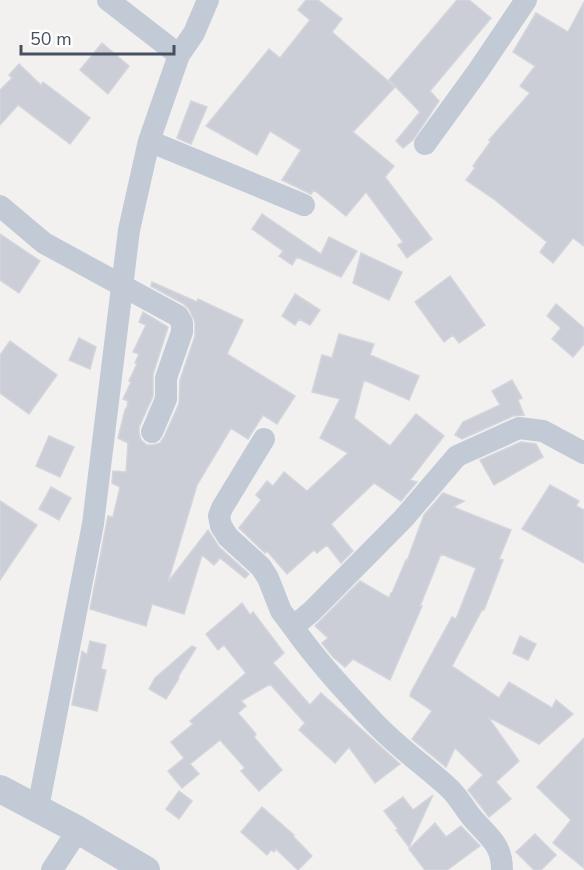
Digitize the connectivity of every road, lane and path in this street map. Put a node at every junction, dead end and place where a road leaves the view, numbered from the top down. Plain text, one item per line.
1 (108, 0) edge
2 (208, 0) edge
3 (526, 0) edge
4 (179, 55) junction
5 (148, 141) junction
6 (425, 144) dead end
7 (304, 205) dead end
8 (0, 206) edge
9 (122, 284) junction
10 (152, 432) dead end
11 (264, 439) dead end
12 (584, 453) edge
13 (293, 627) junction
14 (0, 789) edge
15 (38, 808) junction
16 (78, 830) junction
17 (52, 870) edge
18 (146, 870) edge
19 (502, 870) edge

1 - 4 street
2 - 4 street
3 - 6 street
4 - 5 street
5 - 7 street
5 - 9 street
8 - 9 street
9 - 10 street
9 - 15 street
11 - 13 street
12 - 13 street
13 - 19 street
14 - 15 street
15 - 16 street
16 - 17 street
16 - 18 street

